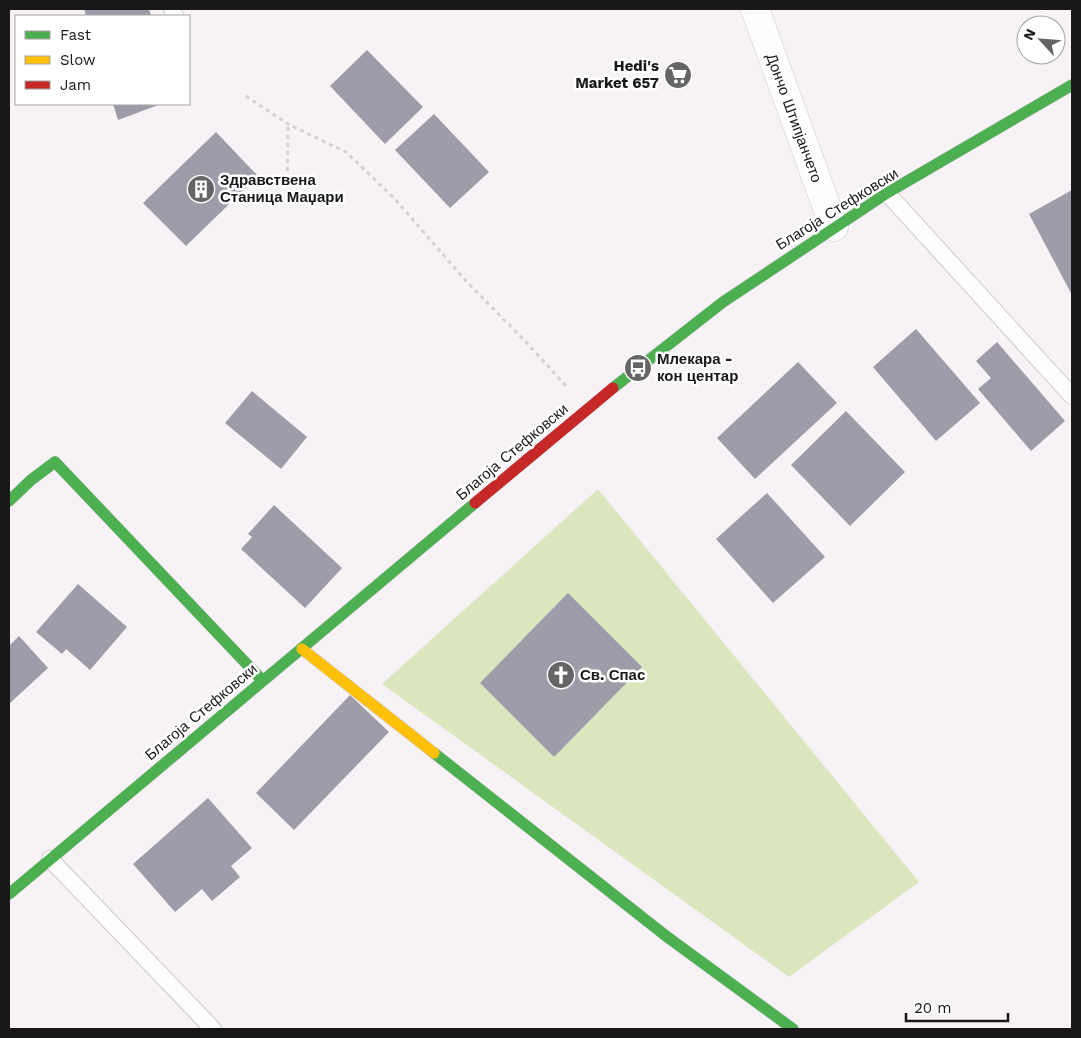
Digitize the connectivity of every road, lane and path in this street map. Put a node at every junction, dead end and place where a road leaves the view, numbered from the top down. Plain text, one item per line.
1 (755, 9) edge
2 (1072, 85) edge
3 (246, 96) dead end
4 (288, 124) junction
5 (888, 193) junction
6 (288, 203) dead end
7 (834, 227) junction
8 (1072, 396) edge
9 (585, 410) junction
10 (9, 502) edge
11 (302, 649) junction
12 (262, 680) junction
13 (50, 859) junction
14 (9, 894) edge
15 (214, 1029) edge
16 (793, 1029) edge

1 - 7 street, Дончо Штипјанчето
2 - 5 main road, Благоја Стефковски
3 - 4 path
4 - 6 path
4 - 9 path
5 - 7 main road, Благоја Стефковски
5 - 8 lane
7 - 9 main road, Благоја Стефковски
9 - 11 main road, Благоја Стефковски
10 - 12 main road
11 - 12 main road, Благоја Стефковски
11 - 16 main road
12 - 13 main road, Благоја Стефковски
13 - 14 main road, Благоја Стефковски
13 - 15 lane

